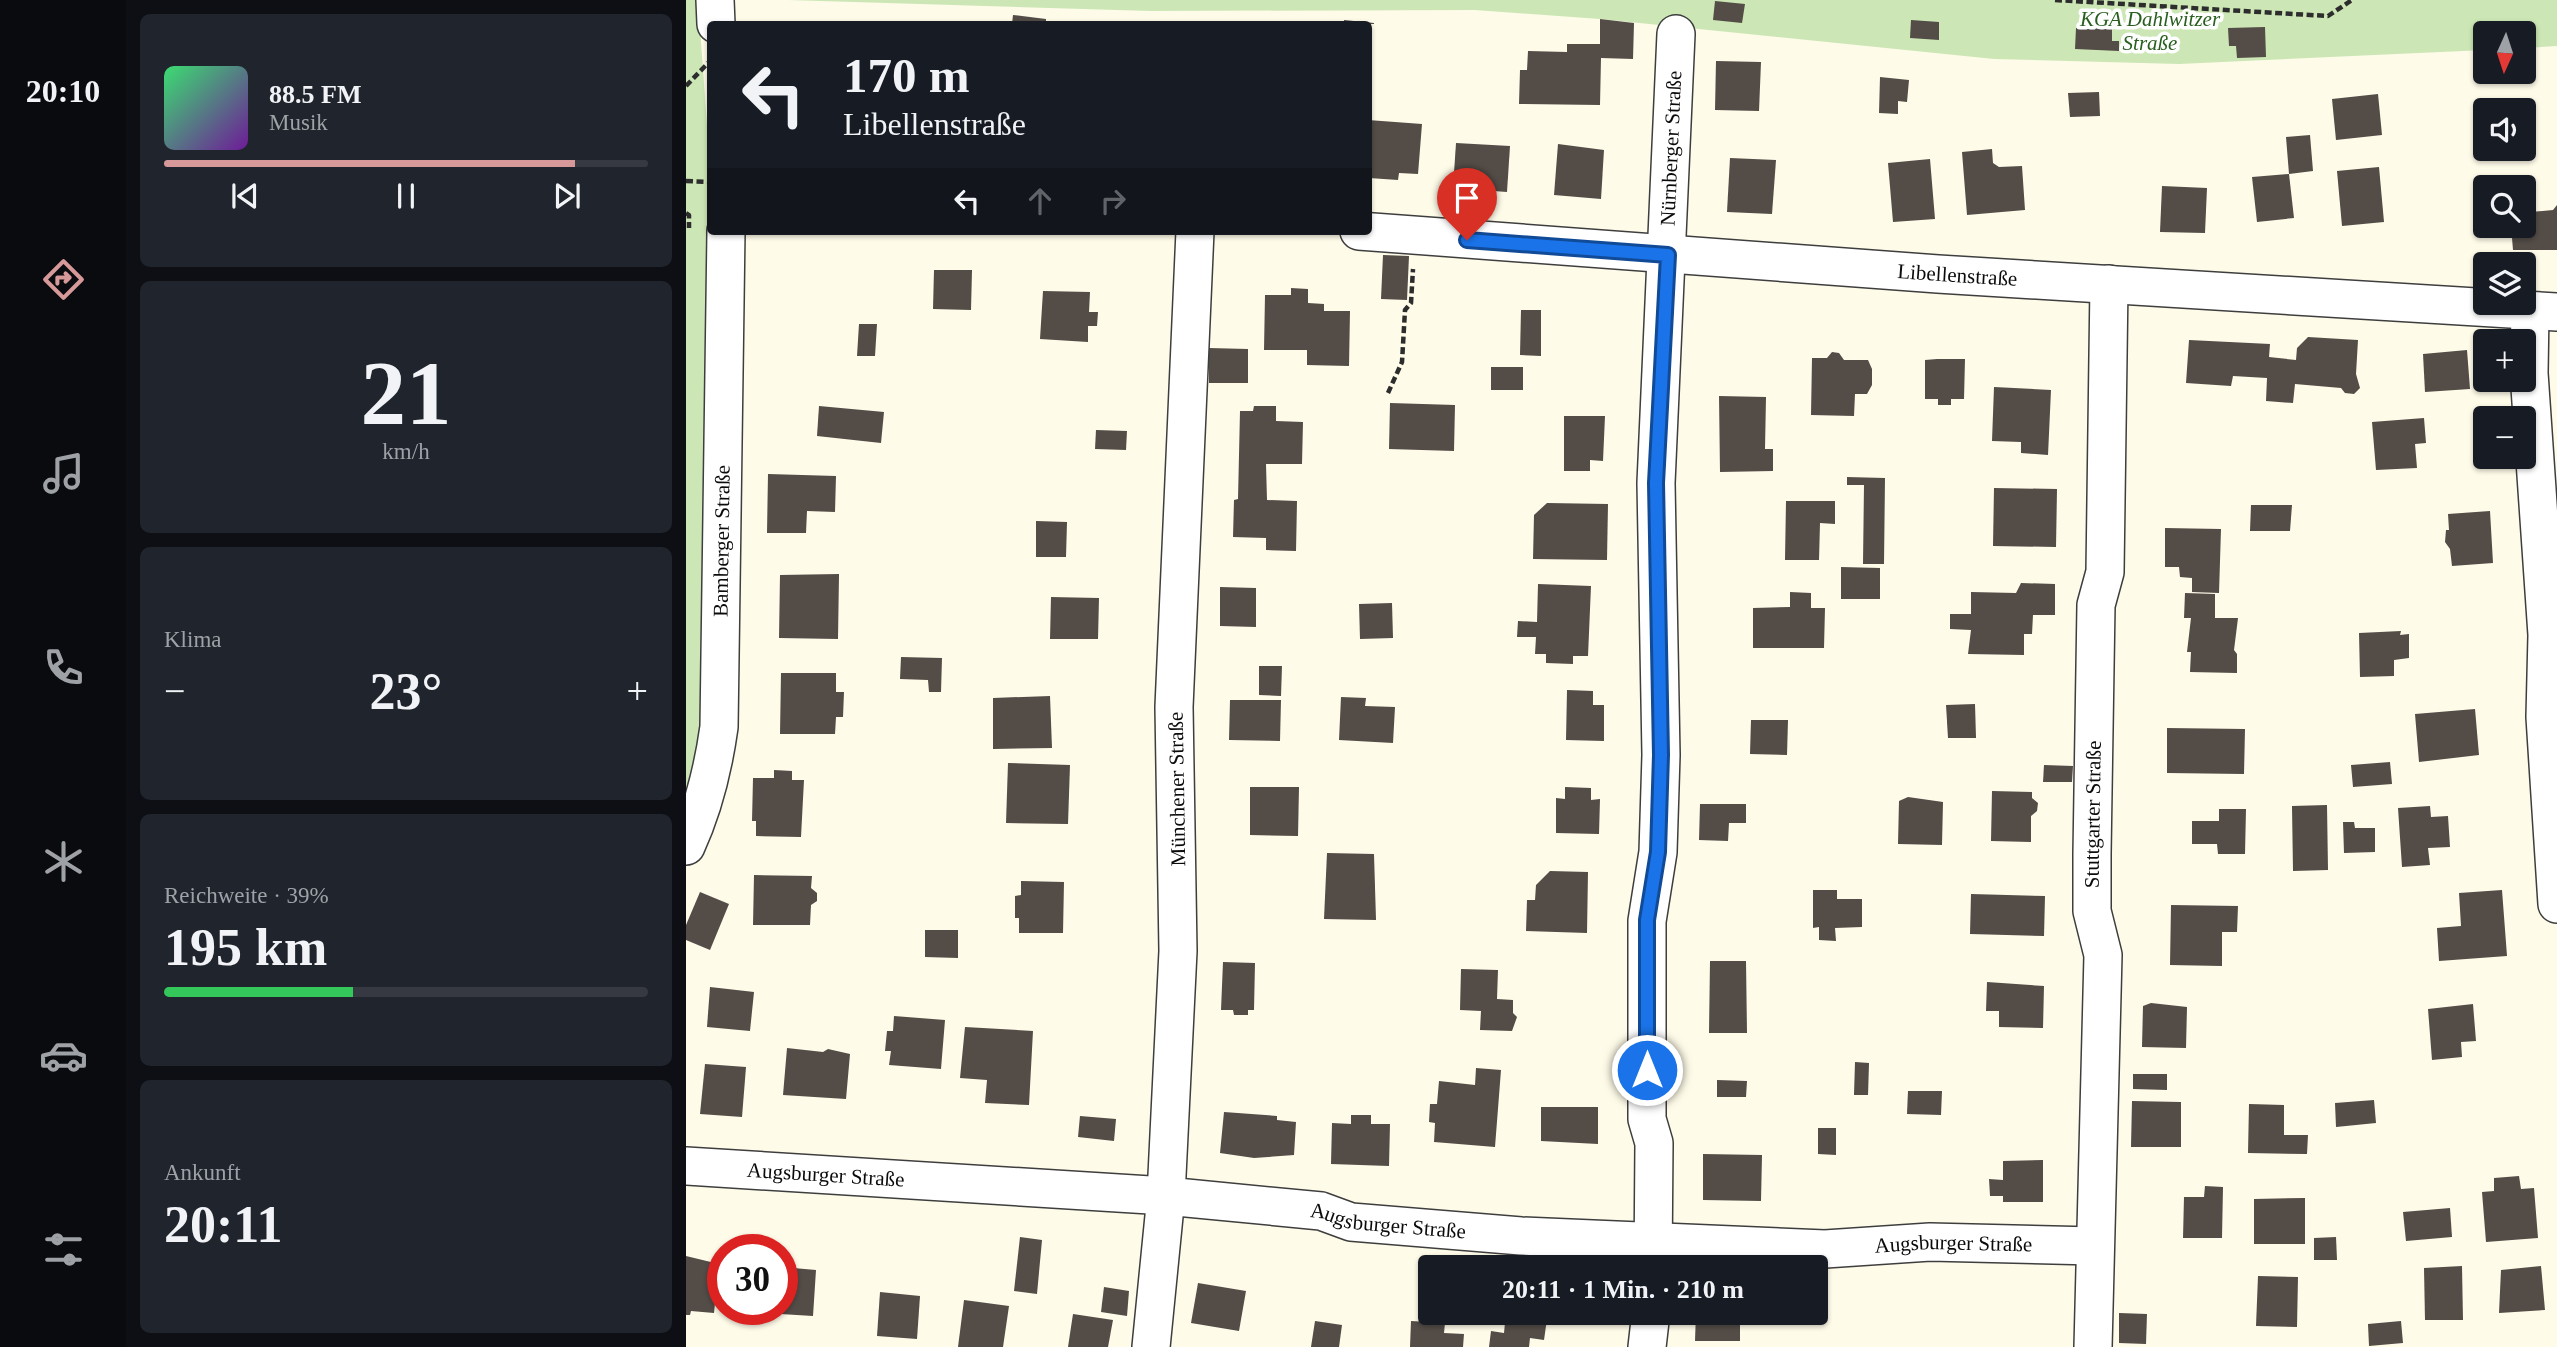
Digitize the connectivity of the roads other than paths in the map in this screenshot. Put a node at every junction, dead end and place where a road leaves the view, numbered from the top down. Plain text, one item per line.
1 (715, 0) edge
2 (716, 21) edge
3 (1676, 34) dead end
4 (1372, 232) edge
5 (726, 235) edge
6 (1195, 235) edge
7 (1668, 255) junction
8 (2109, 284) junction
9 (2544, 311) edge
10 (686, 846) edge
11 (2557, 904) edge
12 (686, 1166) edge
13 (1166, 1196) junction
14 (2094, 1246) junction
15 (1654, 1255) edge
16 (1650, 1325) edge
17 (1151, 1347) edge
18 (1647, 1347) edge
19 (2092, 1347) edge

1 - 2 street
3 - 7 street, Nürnberger Straße
4 - 7 street, Libellenstraße
5 - 10 street, Bamberger Straße
6 - 13 street, Münchener Straße
7 - 8 street, Libellenstraße
7 - 15 street, Nürnberger Straße
8 - 9 street, Libellenstraße
8 - 14 street, Stuttgarter Straße
9 - 11 street
12 - 13 street, Augsburger Straße
13 - 15 street, Augsburger Straße
13 - 17 street, Münchener Straße
14 - 15 street, Augsburger Straße
14 - 19 street, Stuttgarter Straße
16 - 18 street

